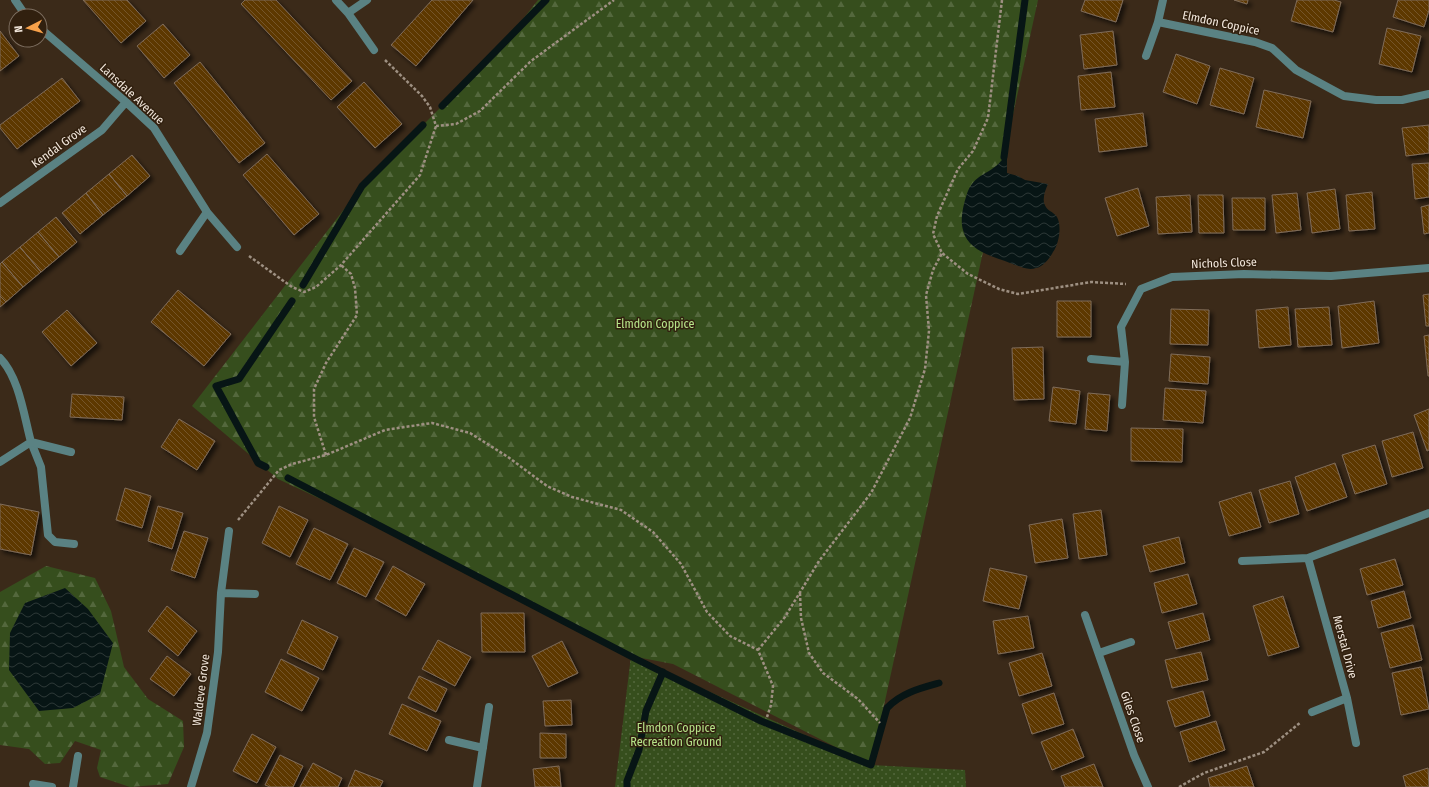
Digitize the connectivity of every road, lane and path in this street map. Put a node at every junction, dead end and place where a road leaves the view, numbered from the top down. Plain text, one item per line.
1 (336, 0) edge
2 (367, 0) edge
3 (614, 0) edge
4 (1002, 0) edge
5 (1163, 0) edge
6 (348, 13) junction
7 (1158, 22) junction
8 (48, 35) edge
9 (374, 50) joint
10 (1146, 56) dead end
11 (1429, 94) edge
12 (126, 102) junction
13 (436, 126) junction
14 (0, 203) edge
15 (207, 212) junction
16 (237, 247) joint
17 (180, 251) dead end
18 (942, 253) junction
19 (341, 265) junction
20 (1429, 268) edge
21 (1141, 289) junction
22 (0, 358) edge
23 (1091, 359) dead end
24 (1125, 362) junction
25 (1122, 405) dead end
26 (31, 442) junction
27 (71, 452) dead end
28 (326, 455) junction
29 (0, 462) edge
30 (1429, 513) edge
31 (229, 531) joint
32 (74, 544) dead end
33 (1308, 558) junction
34 (1242, 561) dead end
35 (221, 593) junction
36 (800, 593) junction
37 (255, 594) dead end
38 (1085, 615) dead end
39 (1130, 642) dead end
40 (758, 650) junction
41 (1099, 654) junction
42 (1346, 698) junction
43 (489, 707) dead end
44 (1312, 712) joint
45 (766, 717) dead end
46 (880, 723) dead end
47 (449, 740) dead end
48 (1356, 743) dead end
49 (482, 748) junction
50 (78, 756) dead end
51 (33, 784) dead end
52 (52, 787) edge
53 (72, 787) edge
54 (191, 787) edge
55 (477, 787) edge
56 (1148, 787) edge
57 (1179, 787) edge

1 - 6 street
2 - 6 street
3 - 13 path
4 - 18 path
5 - 7 street
6 - 9 street
7 - 10 street
7 - 11 street, Elmdon Coppice
8 - 12 street, Lansdale Avenue
9 - 13 path
12 - 14 street, Kendal Grove
12 - 15 street, Lansdale Avenue
13 - 19 path
15 - 16 street, Lansdale Avenue
15 - 17 street
16 - 19 path
18 - 21 path
18 - 36 path
19 - 28 path
20 - 21 street, Nichols Close
21 - 24 street
22 - 26 street
23 - 24 street
24 - 25 street
26 - 27 street
26 - 29 street
26 - 32 street
28 - 31 path
28 - 40 path
30 - 33 street
31 - 35 street, Waldeve Grove
33 - 34 street
33 - 42 street, Merstal Drive
35 - 37 street
35 - 54 street, Waldeve Grove
36 - 40 path
36 - 46 path
38 - 41 street, Giles Close
39 - 41 street
40 - 45 path
41 - 56 street, Giles Close
42 - 44 street
42 - 48 street, Merstal Drive
43 - 49 street
44 - 57 path
47 - 49 street
49 - 55 street
50 - 53 street
51 - 52 street

